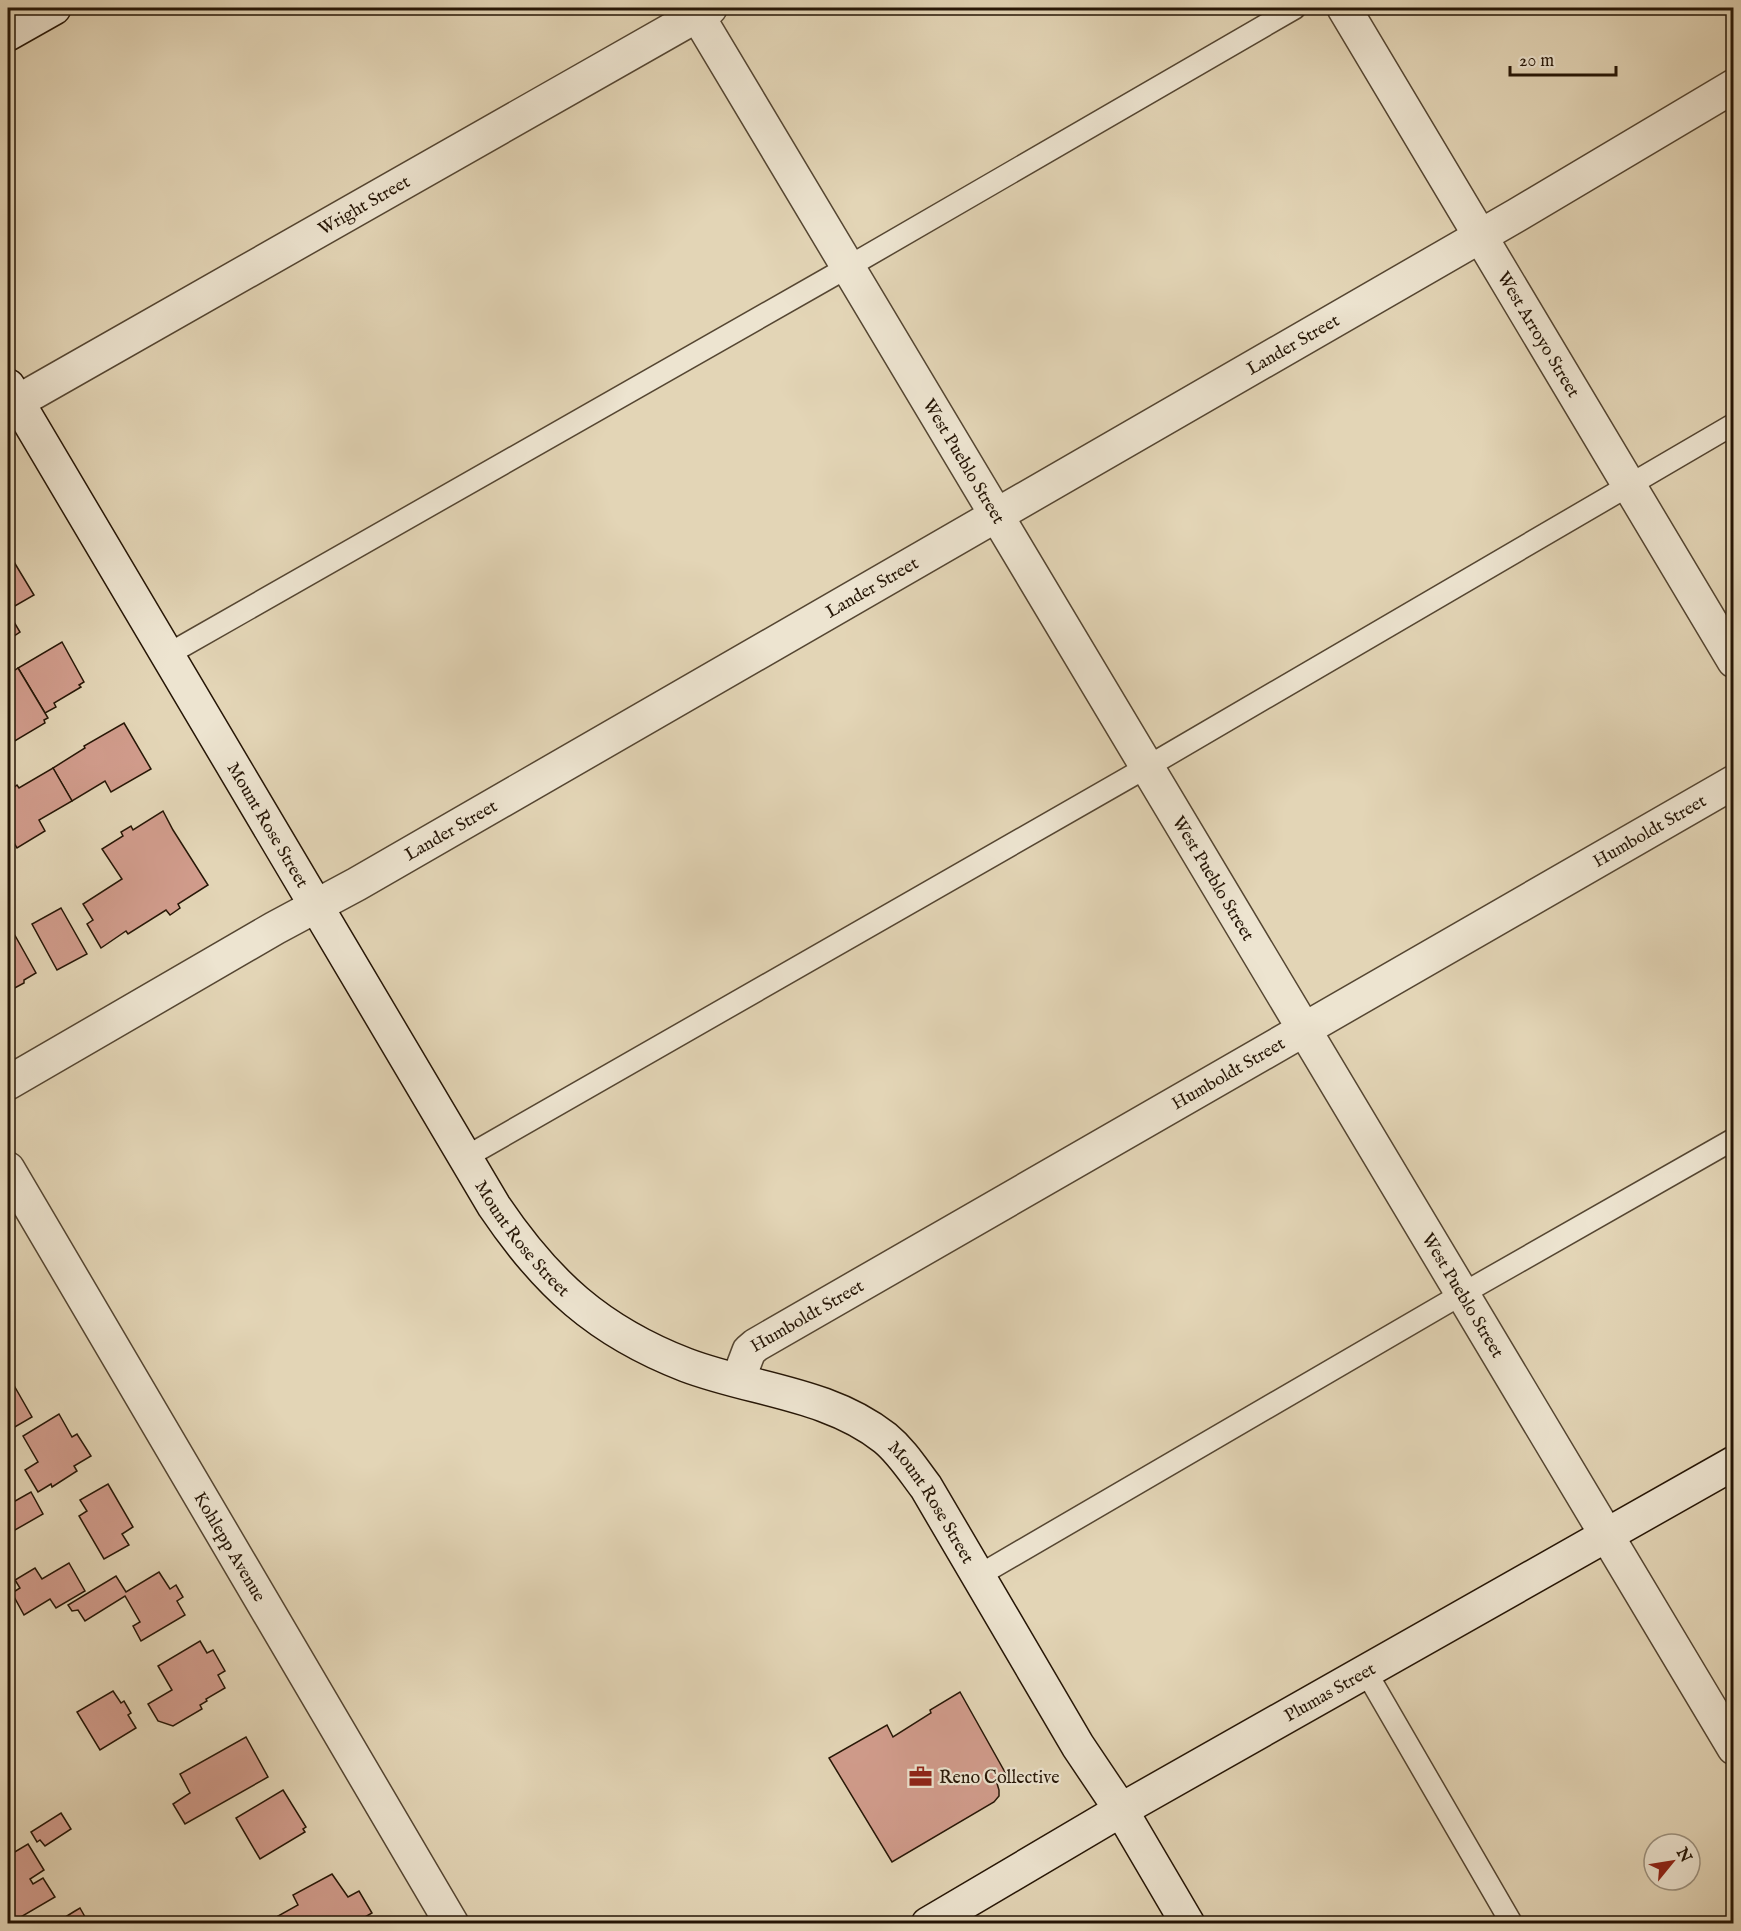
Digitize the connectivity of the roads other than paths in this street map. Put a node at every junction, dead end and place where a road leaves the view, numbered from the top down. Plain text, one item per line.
1 (54, 8) edge
2 (1295, 8) edge
3 (1344, 8) edge
4 (700, 10) edge
5 (8, 34) edge
6 (1734, 86) edge
7 (1481, 236) junction
8 (848, 267) junction
9 (12, 394) edge
10 (1734, 424) edge
11 (1630, 486) junction
12 (996, 515) junction
13 (167, 655) junction
14 (1734, 661) edge
15 (1147, 767) junction
16 (1734, 782) edge
17 (316, 906) junction
18 (1304, 1029) junction
19 (8, 1083) edge
20 (1734, 1139) edge
21 (466, 1158) junction
22 (8, 1169) edge
23 (1462, 1294) junction
24 (738, 1380) junction
25 (1734, 1463) edge
26 (1606, 1535) junction
27 (978, 1576) junction
28 (1366, 1672) junction
29 (1734, 1749) edge
30 (1121, 1810) junction
31 (940, 1920) edge
32 (452, 1923) edge
33 (1188, 1923) edge
34 (1512, 1923) edge

1 - 5 street
2 - 8 lane
3 - 7 street, West Arroyo Street
4 - 8 street, West Pueblo Street
4 - 9 street, Wright Street
6 - 7 street, Lander Street
7 - 11 street, West Arroyo Street
7 - 12 street, Lander Street
8 - 12 street, West Pueblo Street
8 - 13 lane
9 - 13 street, Mount Rose Street
10 - 11 lane
11 - 14 street, West Arroyo Street
11 - 15 lane
12 - 15 street, West Pueblo Street
12 - 17 street, Lander Street
13 - 17 street, Mount Rose Street
15 - 18 street, West Pueblo Street
15 - 21 lane
16 - 18 street, Humboldt Street
17 - 19 street, Lander Street
17 - 21 street, Mount Rose Street
18 - 23 street, West Pueblo Street
18 - 24 street, Humboldt Street
20 - 23 lane
21 - 24 street, Mount Rose Street
22 - 32 street, Kohlepp Avenue
23 - 26 street, West Pueblo Street
23 - 27 lane
24 - 27 street, Mount Rose Street
25 - 26 street, Plumas Street
26 - 28 street, Plumas Street
26 - 29 street, West Pueblo Street
27 - 30 street, Mount Rose Street
28 - 30 street, Plumas Street
28 - 34 lane
30 - 31 street, Plumas Street
30 - 33 street, Mount Rose Street

